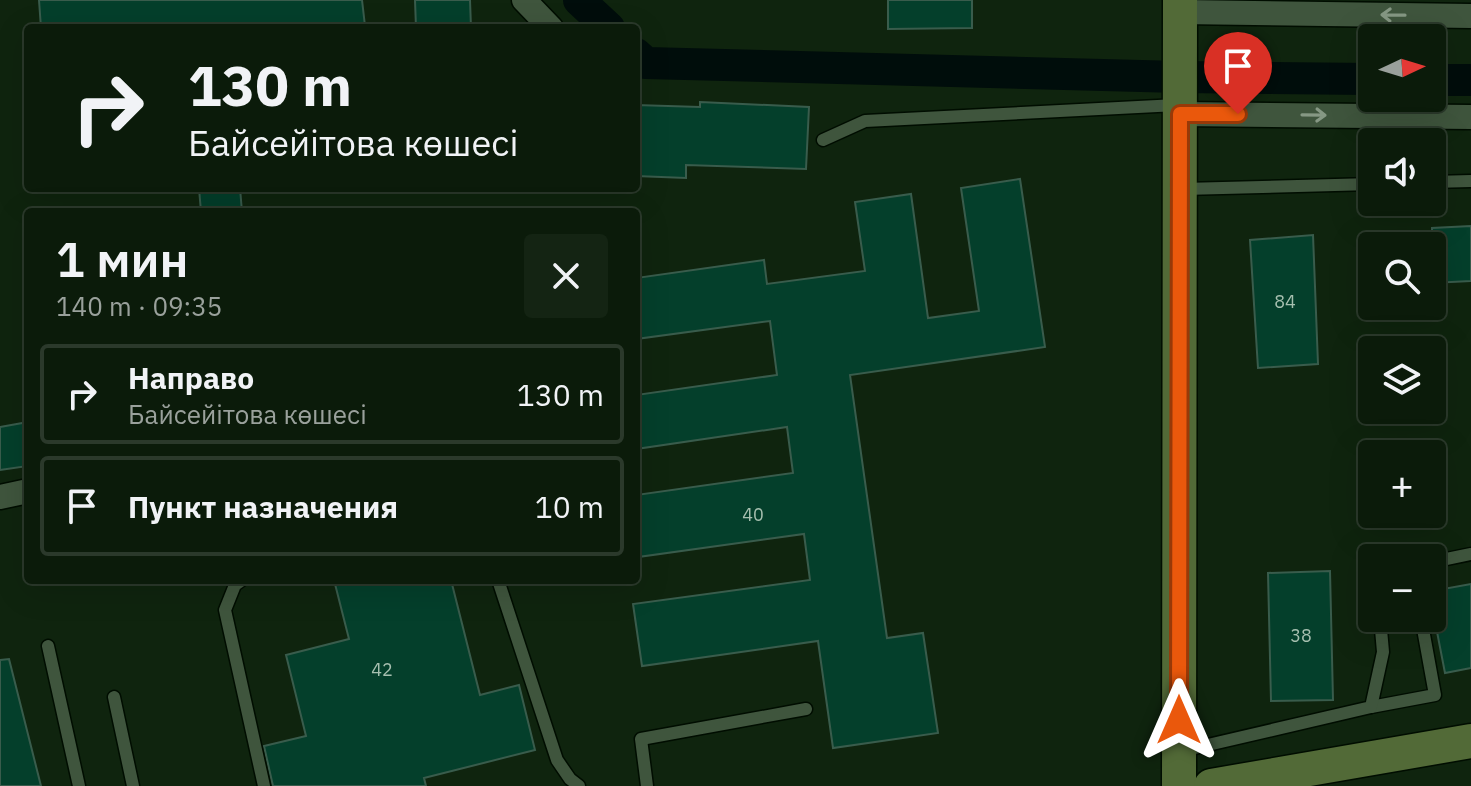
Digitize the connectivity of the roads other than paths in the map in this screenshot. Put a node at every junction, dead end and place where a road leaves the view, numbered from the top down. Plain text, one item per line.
1 (524, 0) edge
2 (1180, 6) edge
3 (1471, 16) edge
4 (547, 24) edge
5 (1180, 109) junction
6 (1471, 117) edge
7 (823, 140) dead end
8 (1471, 181) edge
9 (1446, 182) edge
10 (1358, 184) edge
11 (1180, 189) junction
12 (24, 492) edge
13 (0, 497) edge
14 (1471, 554) edge
15 (1446, 559) edge
16 (236, 584) edge
17 (499, 584) edge
18 (1381, 632) edge
19 (1424, 632) edge
20 (48, 646) dead end
21 (114, 697) dead end
22 (1371, 707) junction
23 (806, 709) dead end
24 (1471, 741) edge
25 (1179, 752) junction
26 (79, 786) edge
27 (133, 786) edge
28 (264, 786) edge
29 (579, 786) edge
30 (647, 786) edge
31 (1179, 786) edge
32 (1211, 786) edge

1 - 4 street
3 -> 2 street
2 - 5 street
5 -> 6 street
5 - 7 lane
5 - 11 street
8 - 9 lane
10 - 11 lane
11 - 25 street
12 - 13 street
14 - 15 lane
16 - 28 lane
17 - 29 lane
18 - 22 lane
19 - 22 lane
20 - 26 lane
21 - 27 lane
22 - 25 lane
23 - 30 lane
24 - 32 street
25 - 31 street

